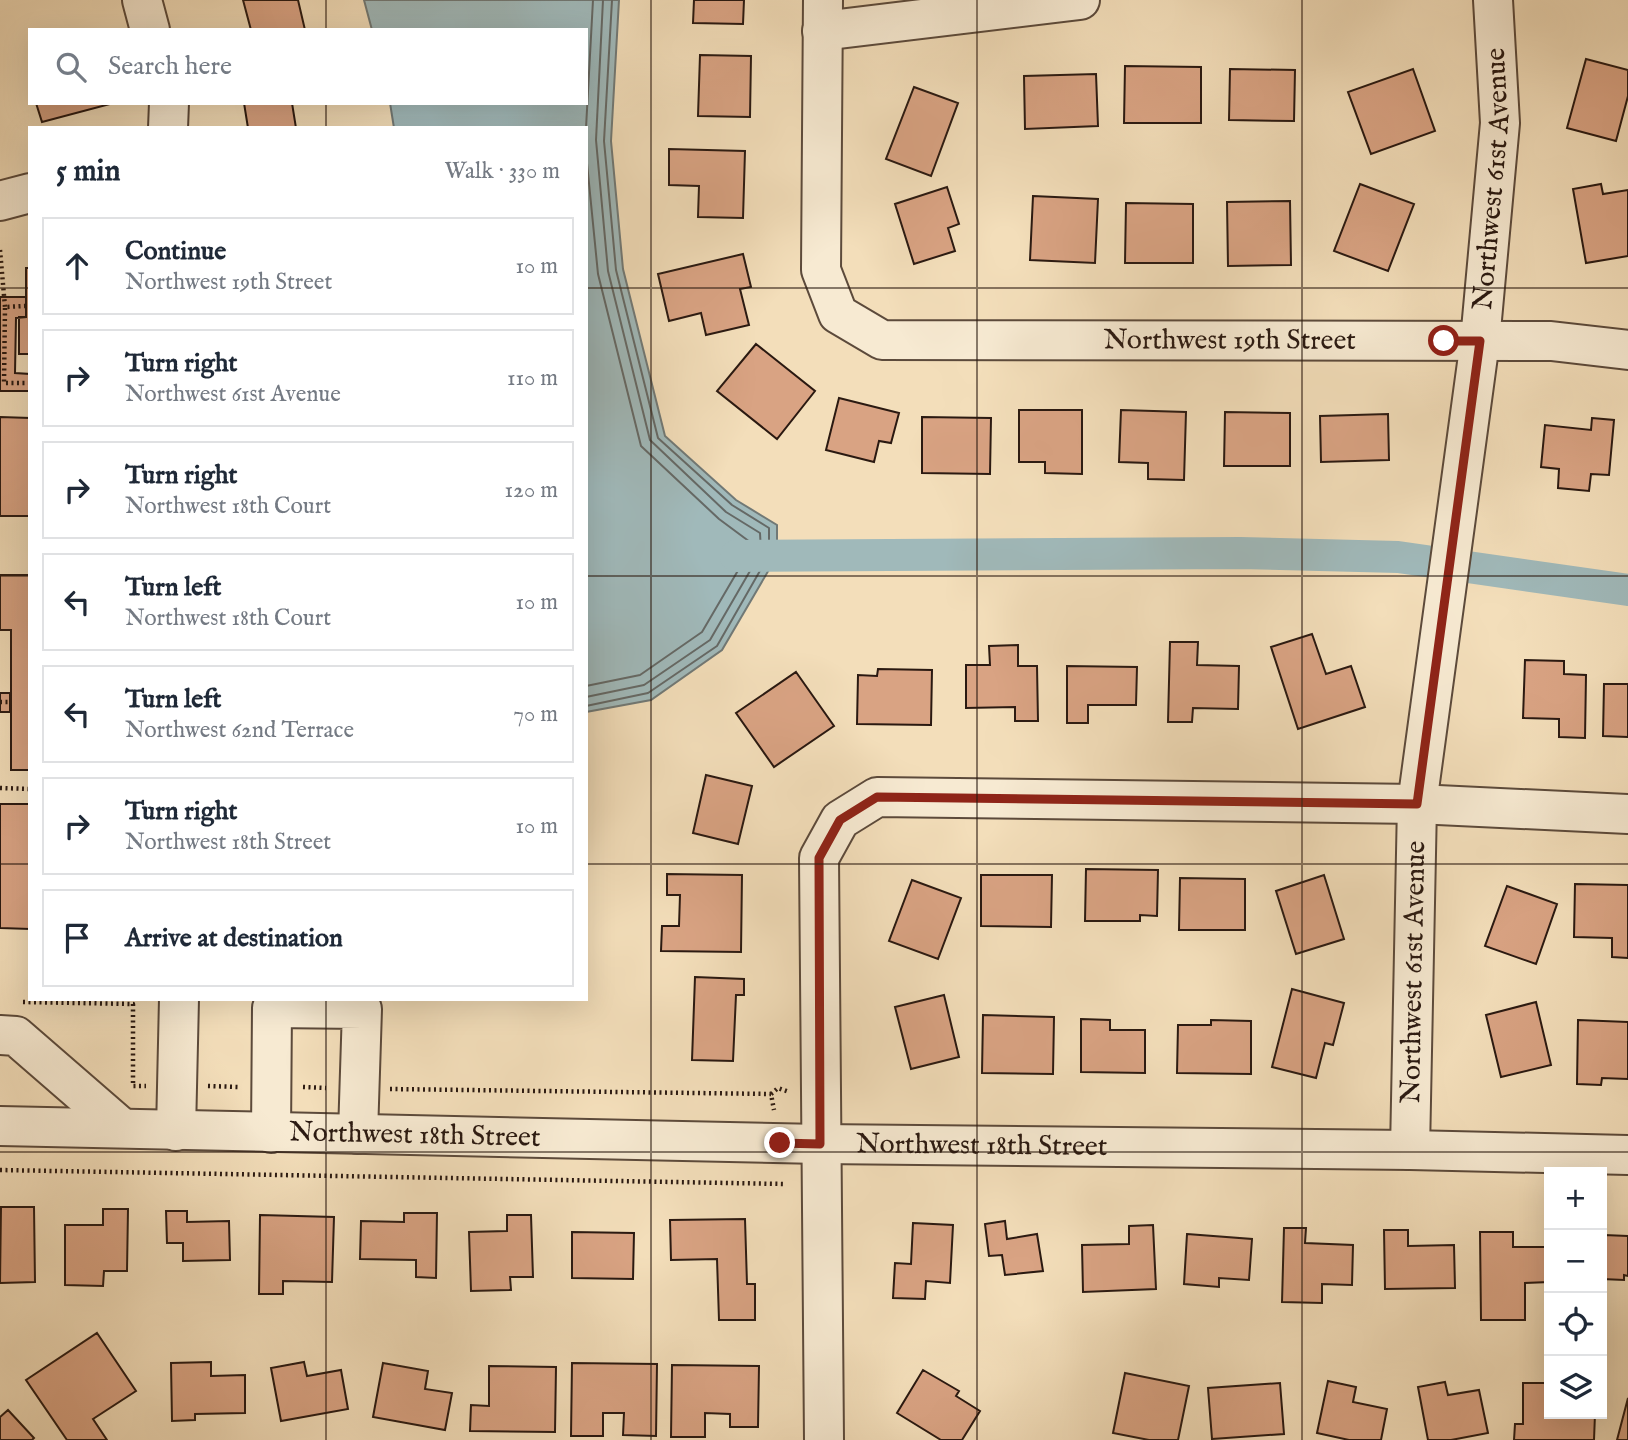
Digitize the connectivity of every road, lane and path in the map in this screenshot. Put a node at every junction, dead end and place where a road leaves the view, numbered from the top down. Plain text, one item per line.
1 (142, 0) edge
2 (1080, 0) edge
3 (1493, 0) edge
4 (823, 15) edge
5 (149, 28) edge
6 (169, 105) edge
7 (168, 126) edge
8 (28, 194) edge
9 (0, 201) edge
10 (0, 250) edge
11 (26, 306) dead end
12 (5, 307) junction
13 (1480, 341) junction
14 (1628, 350) edge
15 (28, 383) edge
16 (0, 702) edge
17 (10, 702) dead end
18 (0, 788) edge
19 (28, 789) edge
20 (1417, 804) junction
21 (1628, 814) edge
22 (16, 1000) dead end
23 (28, 1000) edge
24 (74, 1001) edge
25 (179, 1001) edge
26 (133, 1002) edge
27 (0, 1035) edge
28 (0, 1126) edge
29 (151, 1129) junction
30 (271, 1133) junction
31 (358, 1134) junction
32 (820, 1144) junction
33 (1410, 1150) junction
34 (1628, 1155) edge
35 (0, 1170) edge
36 (156, 1173) junction
37 (785, 1184) dead end
38 (824, 1440) edge

1 - 5 street
2 - 4 street
3 - 13 street, Northwest 61st Avenue
4 - 13 street, Northwest 19th Street
6 - 7 street
8 - 9 street
10 - 12 path
11 - 12 path
12 - 15 path
13 - 14 street, Northwest 19th Street
13 - 20 street, Northwest 61st Avenue
16 - 17 path
18 - 19 path
20 - 21 street
20 - 32 street
20 - 33 street, Northwest 61st Avenue
22 - 23 path
24 - 26 path
25 - 29 street
26 - 29 path
27 - 29 street
28 - 29 street, Northwest 18th Street
29 - 30 street, Northwest 18th Street
29 - 36 path
30 - 31 street, Northwest 18th Street
30 - 31 street
31 - 32 street, Northwest 18th Street
32 - 33 street, Northwest 18th Street
32 - 38 street
33 - 34 street, Northwest 18th Street
35 - 36 path
36 - 37 path

